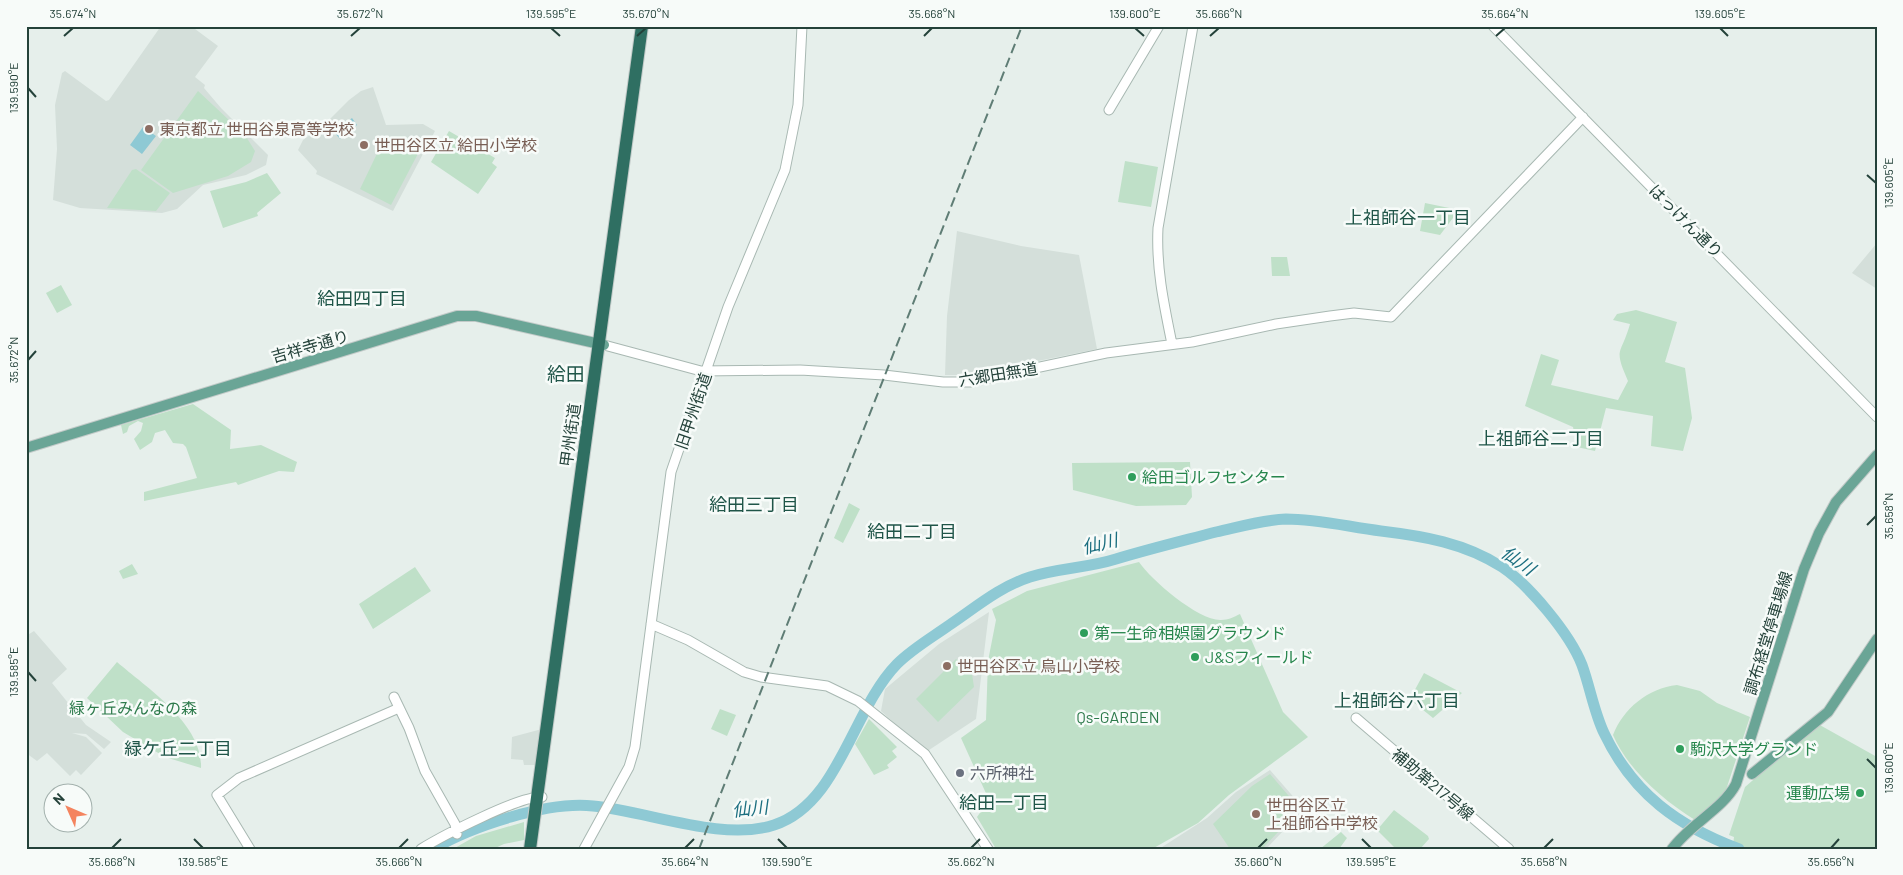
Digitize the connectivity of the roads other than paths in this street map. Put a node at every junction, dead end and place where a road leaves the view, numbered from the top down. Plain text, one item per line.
1 (642, 26) edge
2 (648, 26) edge
3 (802, 26) edge
4 (1159, 26) edge
5 (1193, 26) edge
6 (1493, 26) edge
7 (1108, 110) dead end
8 (1583, 116) junction
9 (1172, 344) junction
10 (601, 345) junction
11 (707, 370) junction
12 (1877, 417) edge
13 (26, 448) edge
14 (1877, 455) edge
15 (651, 624) junction
16 (1877, 639) edge
17 (394, 697) dead end
18 (399, 708) junction
19 (1356, 718) dead end
20 (1752, 774) dead end
21 (538, 805) junction
22 (457, 831) junction
23 (250, 849) edge
24 (421, 849) edge
25 (530, 849) edge
26 (536, 849) edge
27 (584, 849) edge
28 (988, 849) edge
29 (1509, 849) edge
30 (1672, 849) edge

1 - 10 highway, 甲州街道
2 - 10 highway, 甲州街道
3 - 11 street, 旧甲州街道
4 - 7 street
5 - 9 street
6 - 8 street, はっけん通り
8 - 9 street, 六郷田無道
8 - 12 street, はっけん通り
9 - 11 street, 六郷田無道
10 - 11 street, 六郷田無道
10 - 13 main road, 吉祥寺通り
10 - 21 highway, 甲州街道
11 - 15 street, 旧甲州街道
14 - 30 main road, 調布経堂停車場線
15 - 27 street, 旧甲州街道
15 - 28 street
16 - 20 main road
17 - 18 street
18 - 22 street
18 - 23 street
19 - 29 street, 補助第217号線
21 - 22 street
21 - 25 highway, 甲州街道
21 - 26 highway, 甲州街道
22 - 24 street

